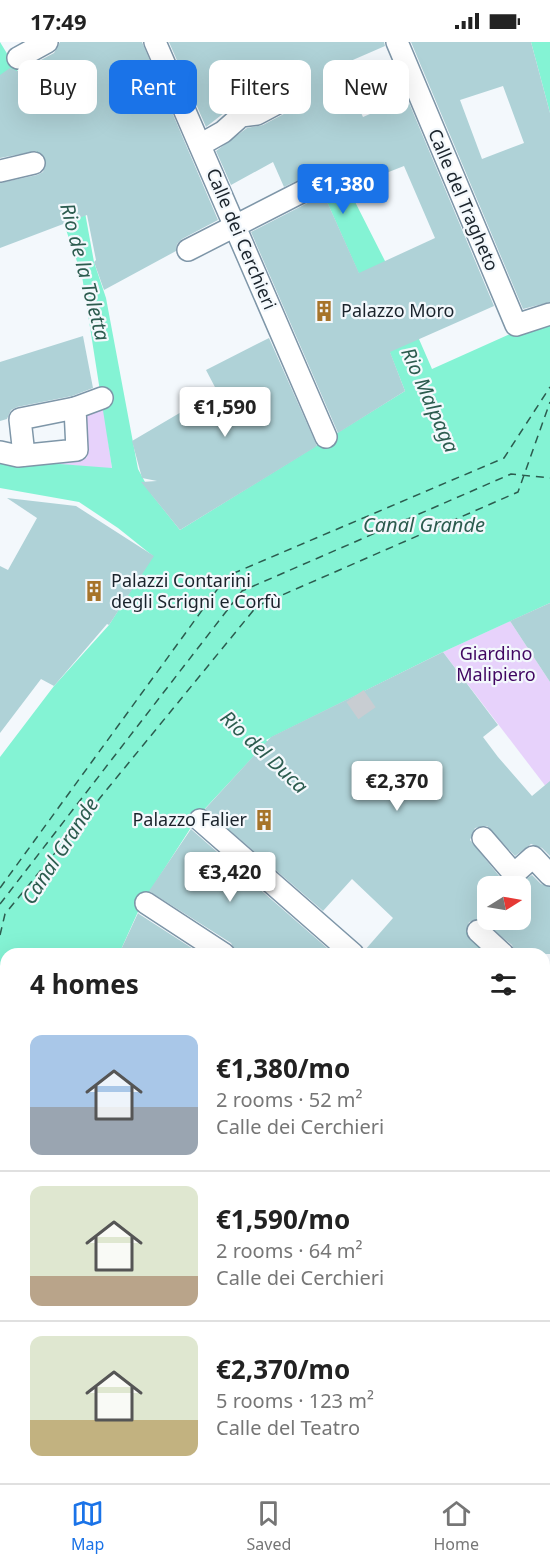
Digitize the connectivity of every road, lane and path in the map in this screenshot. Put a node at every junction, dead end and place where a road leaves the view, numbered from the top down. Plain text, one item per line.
1 (47, 42) edge
2 (155, 42) edge
3 (397, 42) edge
4 (18, 58) dead end
5 (243, 114) edge
6 (200, 145) junction
7 (34, 163) dead end
8 (0, 171) edge
9 (319, 183) dead end
10 (236, 227) junction
11 (188, 250) dead end
12 (550, 314) edge
13 (102, 398) dead end
14 (75, 408) junction
15 (326, 437) dead end
16 (0, 452) edge
17 (24, 455) junction
18 (200, 820) dead end
19 (483, 838) dead end
20 (550, 875) edge
21 (146, 903) dead end
22 (478, 931) dead end
23 (215, 948) edge
24 (346, 948) edge
25 (496, 948) edge

1 - 4 street
2 - 6 street, Calle dei Cerchieri
3 - 12 street, Calle del Tragheto
5 - 6 street
6 - 10 street, Calle dei Cerchieri
7 - 8 street
9 - 10 street
10 - 11 street
10 - 15 street, Calle dei Cerchieri
13 - 14 street
14 - 17 street
14 - 17 street
16 - 17 street
18 - 24 street
19 - 20 street
21 - 23 street
22 - 25 street

